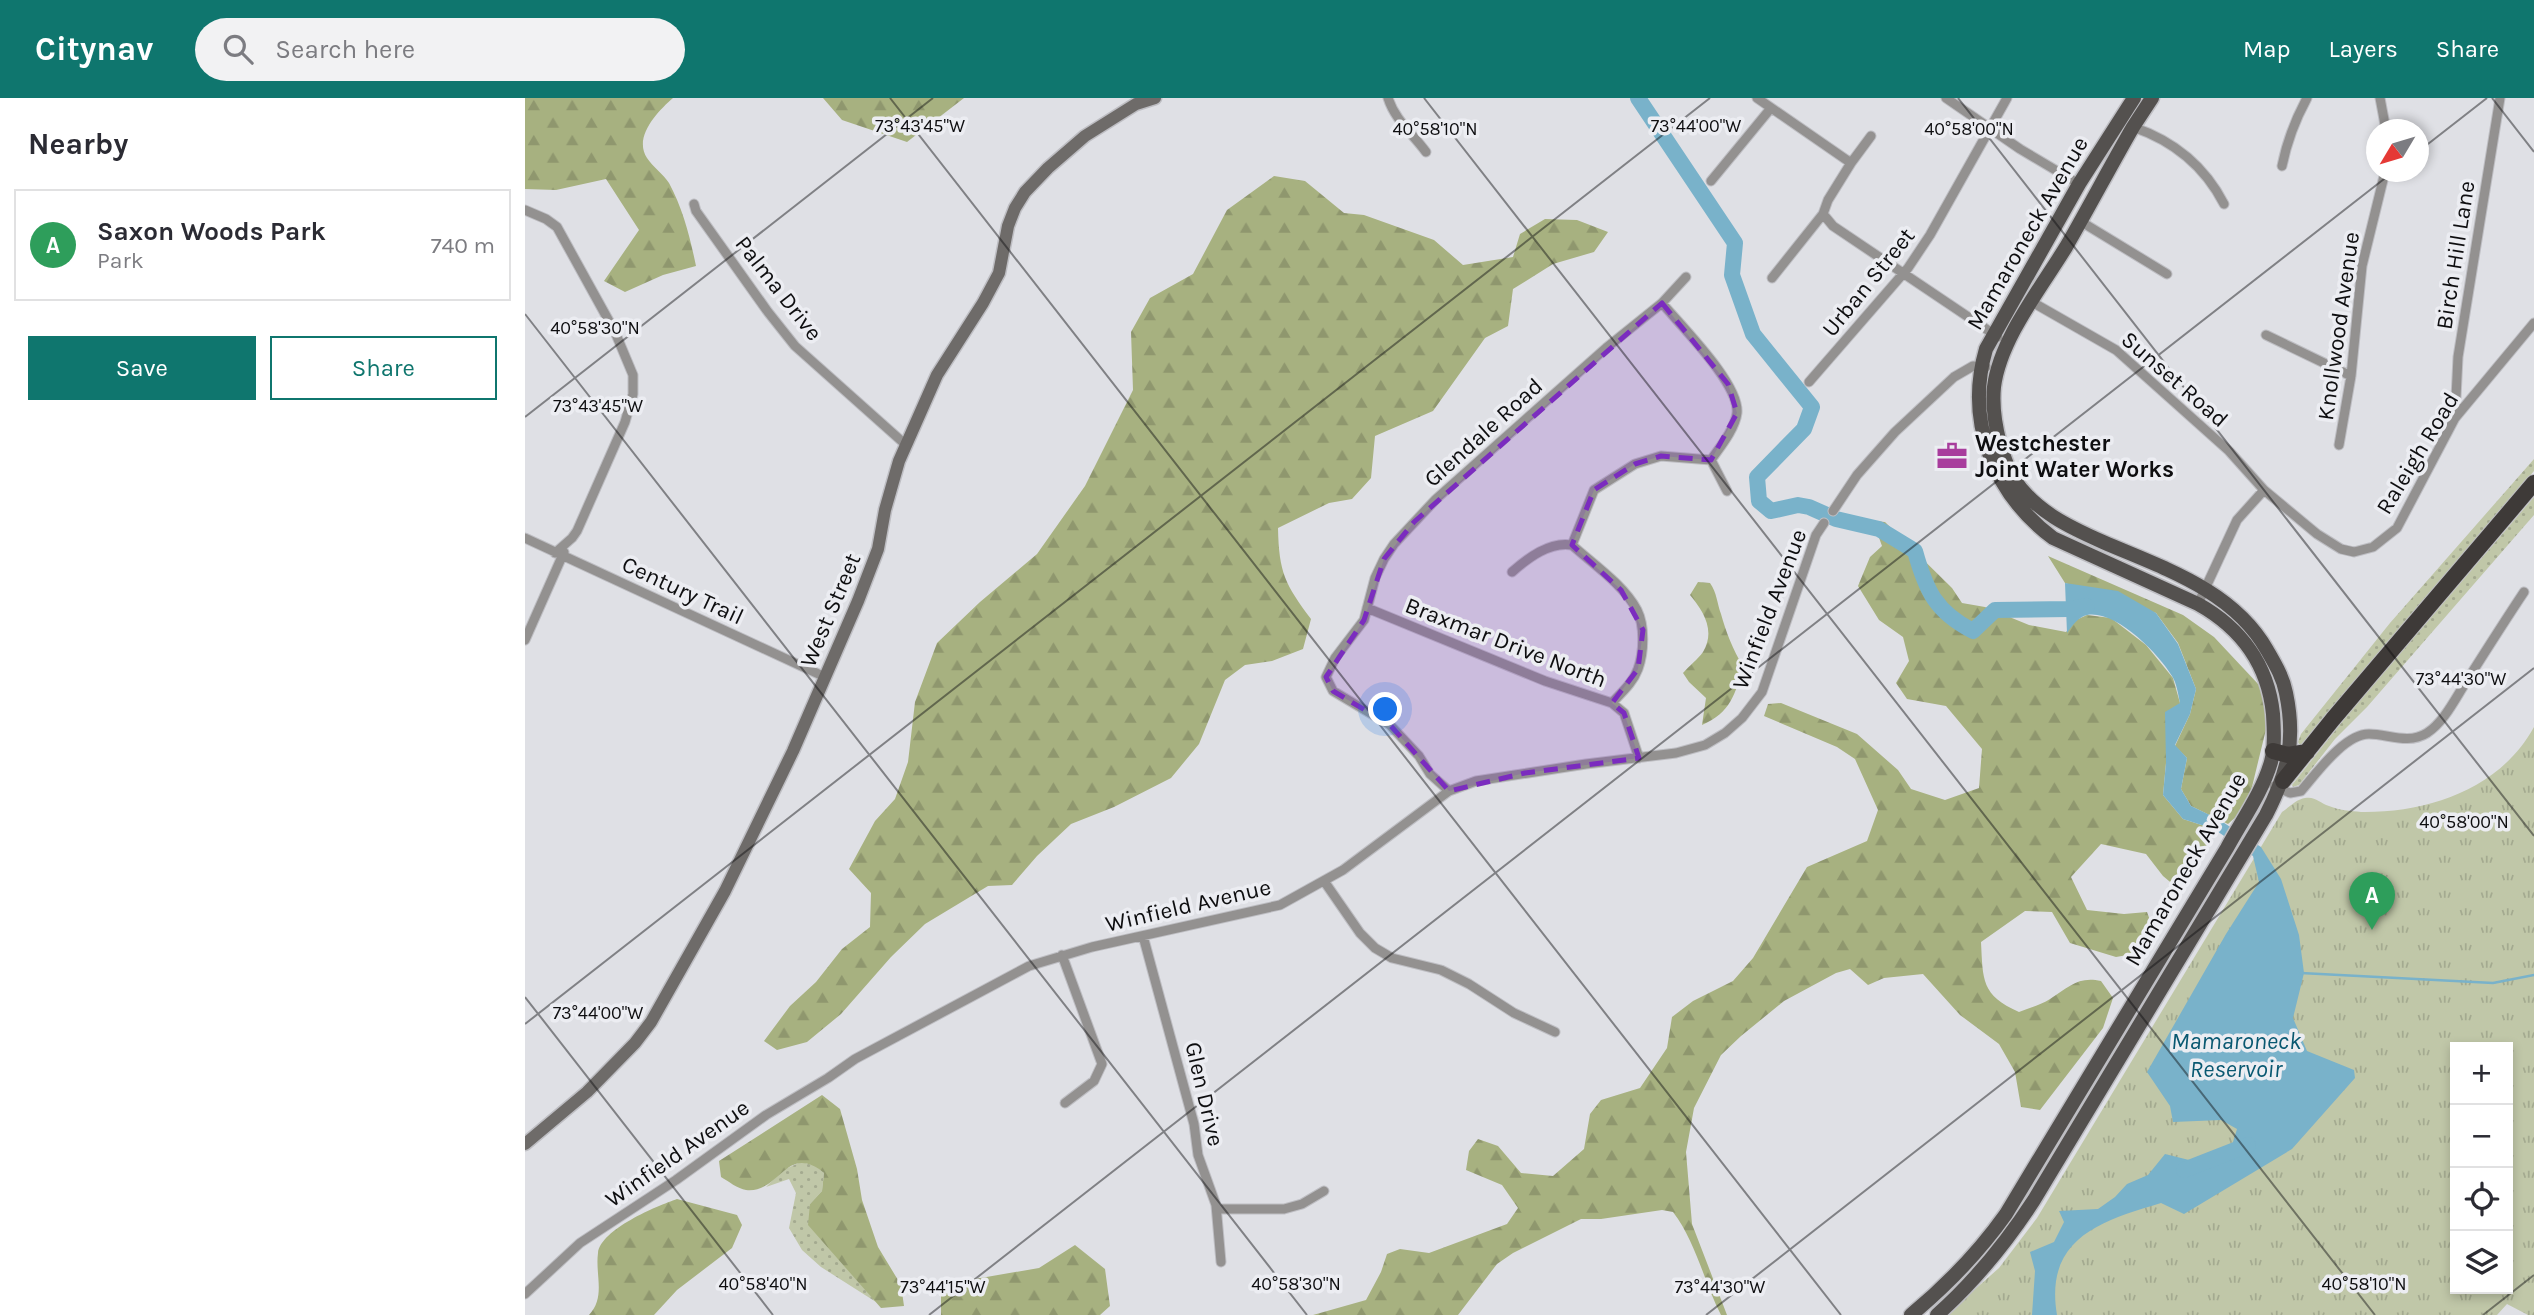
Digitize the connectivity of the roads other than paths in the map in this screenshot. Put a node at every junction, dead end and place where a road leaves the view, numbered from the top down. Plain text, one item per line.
1 (1155, 98) edge
2 (1388, 98) edge
3 (1757, 98) edge
4 (1946, 98) edge
5 (2007, 98) edge
6 (2134, 98) edge
7 (2152, 98) edge
8 (2307, 98) edge
9 (2380, 98) edge
10 (2500, 98) edge
11 (1771, 108) junction
12 (2385, 119) edge
13 (2133, 127) junction
14 (1990, 128) junction
15 (1871, 136) dead end
16 (1426, 152) dead end
17 (1850, 163) junction
18 (2282, 166) dead end
19 (1711, 181) dead end
20 (2383, 182) edge
21 (2078, 184) junction
22 (694, 204) dead end
23 (2224, 204) dead end
24 (525, 210) edge
25 (1823, 215) junction
26 (2080, 221) junction
27 (1903, 274) junction
28 (2167, 275) dead end
29 (1686, 277) dead end
30 (1772, 278) dead end
31 (2032, 302) junction
32 (1662, 303) junction
33 (2534, 323) edge
34 (1993, 334) junction
35 (2266, 335) dead end
36 (2008, 344) junction
37 (1981, 366) junction
38 (1998, 370) junction
39 (2351, 376) junction
40 (1809, 382) dead end
41 (2455, 418) junction
42 (906, 444) junction
43 (2339, 445) dead end
44 (1711, 460) junction
45 (2534, 483) edge
46 (2264, 490) junction
47 (1727, 491) dead end
48 (2280, 503) joint
49 (1833, 511) dead end
50 (1824, 523) dead end
51 (525, 538) edge
52 (1572, 545) junction
53 (559, 554) junction
54 (1511, 572) dead end
55 (2205, 589) junction
56 (2524, 592) dead end
57 (2198, 604) junction
58 (1367, 608) junction
59 (525, 640) edge
60 (825, 677) junction
61 (1612, 704) junction
62 (2307, 752) junction
63 (2281, 753) junction
64 (1639, 758) junction
65 (2264, 780) junction
66 (2281, 785) junction
67 (1448, 791) junction
68 (1324, 881) junction
69 (1143, 936) junction
70 (1062, 955) junction
71 (1555, 1032) dead end
72 (1065, 1103) dead end
73 (525, 1144) edge
74 (2028, 1177) junction
75 (2043, 1185) junction
76 (1324, 1191) dead end
77 (1217, 1209) junction
78 (1221, 1262) dead end
79 (525, 1294) edge
80 (1911, 1315) edge
81 (1937, 1315) edge

1 - 42 street, West Street
2 - 16 street
3 - 11 street
4 - 14 street
5 - 14 street, Urban Street
6 - 21 main road, Mamaroneck Avenue
7 - 13 main road, Mamaroneck Avenue
8 - 18 street
9 - 12 street
10 - 41 street, Birch Hill Lane
11 - 17 street
11 - 19 street
13 - 23 street
13 - 26 main road, Mamaroneck Avenue
14 - 21 street
14 - 27 street, Urban Street
15 - 17 street
17 - 25 street
20 - 39 street, Knollwood Avenue
21 - 34 main road, Mamaroneck Avenue
22 - 42 street, Palma Drive
24 - 53 street
25 - 27 street
25 - 30 street
26 - 28 street
26 - 31 main road, Mamaroneck Avenue
27 - 34 street
27 - 40 street, Urban Street
29 - 32 street, Glendale Road
31 - 36 main road, Mamaroneck Avenue
31 - 46 street, Sunset Road
32 - 44 street
32 - 58 street, Glendale Road
33 - 41 street, Raleigh Road
34 - 36 street
34 - 37 main road, Mamaroneck Avenue
35 - 39 street
36 - 38 main road, Mamaroneck Avenue
37 - 38 street
37 - 49 street, Winfield Avenue
37 - 57 main road, Mamaroneck Avenue
38 - 55 main road, Mamaroneck Avenue
39 - 43 street, Knollwood Avenue
41 - 48 street, Raleigh Road
42 - 60 street, West Street
44 - 47 street
44 - 52 street
45 - 62 highway
46 - 48 street, Sunset Road
46 - 55 street
50 - 64 street, Winfield Avenue
51 - 53 street, Century Trail
52 - 54 street
52 - 61 street
53 - 59 street
53 - 60 street, Century Trail
55 - 57 street
55 - 63 main road, Mamaroneck Avenue
56 - 66 street
57 - 63 main road, Mamaroneck Avenue
58 - 61 street, Braxmar Drive North
58 - 67 street, Glendale Road
60 - 73 street, West Street
61 - 64 street, Braxmar Drive North
62 - 63 highway
62 - 66 highway
63 - 65 main road, Mamaroneck Avenue
63 - 66 main road, Mamaroneck Avenue
64 - 67 street, Winfield Avenue
65 - 66 street
65 - 74 main road, Mamaroneck Avenue
66 - 75 main road, Mamaroneck Avenue
67 - 68 street, Winfield Avenue
68 - 69 street, Winfield Avenue
68 - 71 street
69 - 70 street, Winfield Avenue
69 - 77 street, Glen Drive
70 - 72 street
70 - 79 street, Winfield Avenue
74 - 75 street
74 - 80 main road, Mamaroneck Avenue
75 - 81 main road, Mamaroneck Avenue
76 - 77 street
77 - 78 street, Glen Drive

